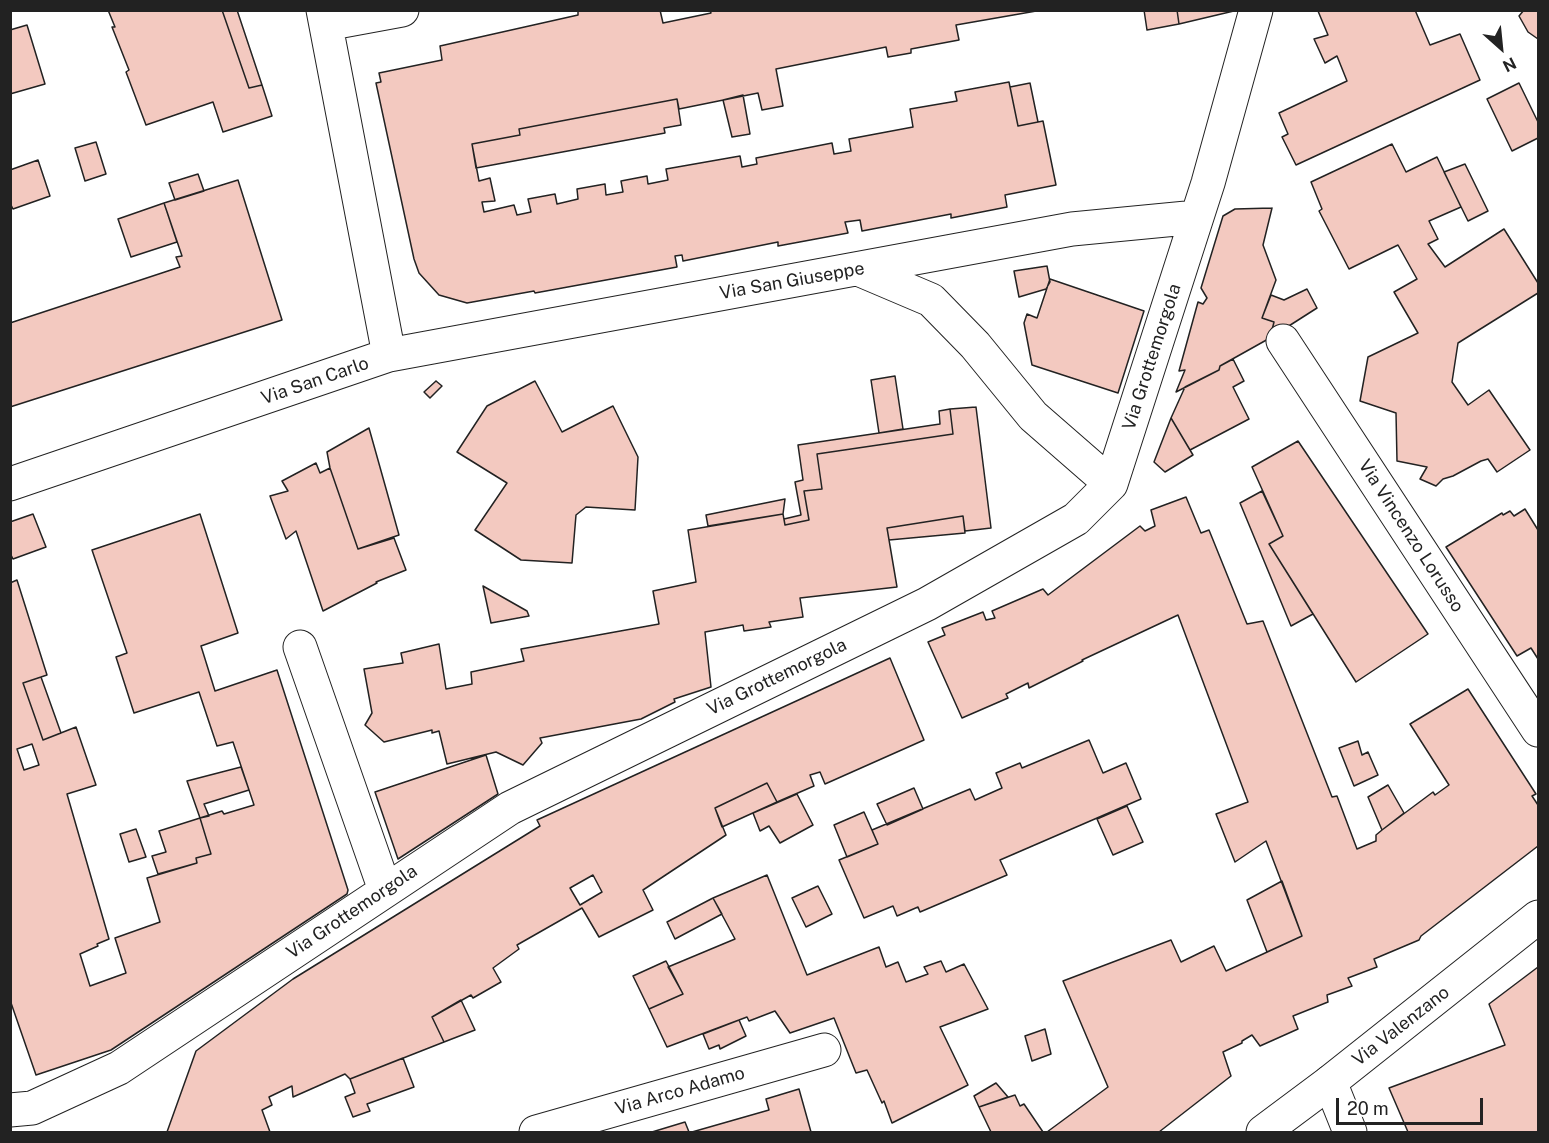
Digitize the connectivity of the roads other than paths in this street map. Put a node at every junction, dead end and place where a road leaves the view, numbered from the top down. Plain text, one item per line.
1 (402, 10) edge
2 (1256, 10) edge
3 (325, 17) edge
4 (1197, 218) junction
5 (858, 268) junction
6 (1283, 341) dead end
7 (389, 356) junction
8 (10, 484) edge
9 (1111, 484) junction
10 (300, 647) dead end
11 (1539, 730) edge
12 (386, 890) junction
13 (1539, 917) edge
14 (824, 1050) dead end
15 (1330, 1082) junction
16 (10, 1110) edge
17 (536, 1132) edge
18 (1263, 1132) edge
19 (1350, 1132) edge

1 - 3 street
2 - 4 street, Via Grottemorgola
3 - 7 street, Via San Carlo
4 - 5 street, Via San Giuseppe
4 - 9 street, Via Grottemorgola
5 - 7 street, Via San Giuseppe
5 - 9 street
6 - 11 street, Via Vincenzo Lorusso
7 - 8 street, Via San Carlo
9 - 12 street, Via Grottemorgola
10 - 12 street
12 - 16 street, Via Grottemorgola
13 - 15 street, Via Valenzano
14 - 17 street, Via Arco Adamo
15 - 18 street, Via Valenzano
15 - 19 street

